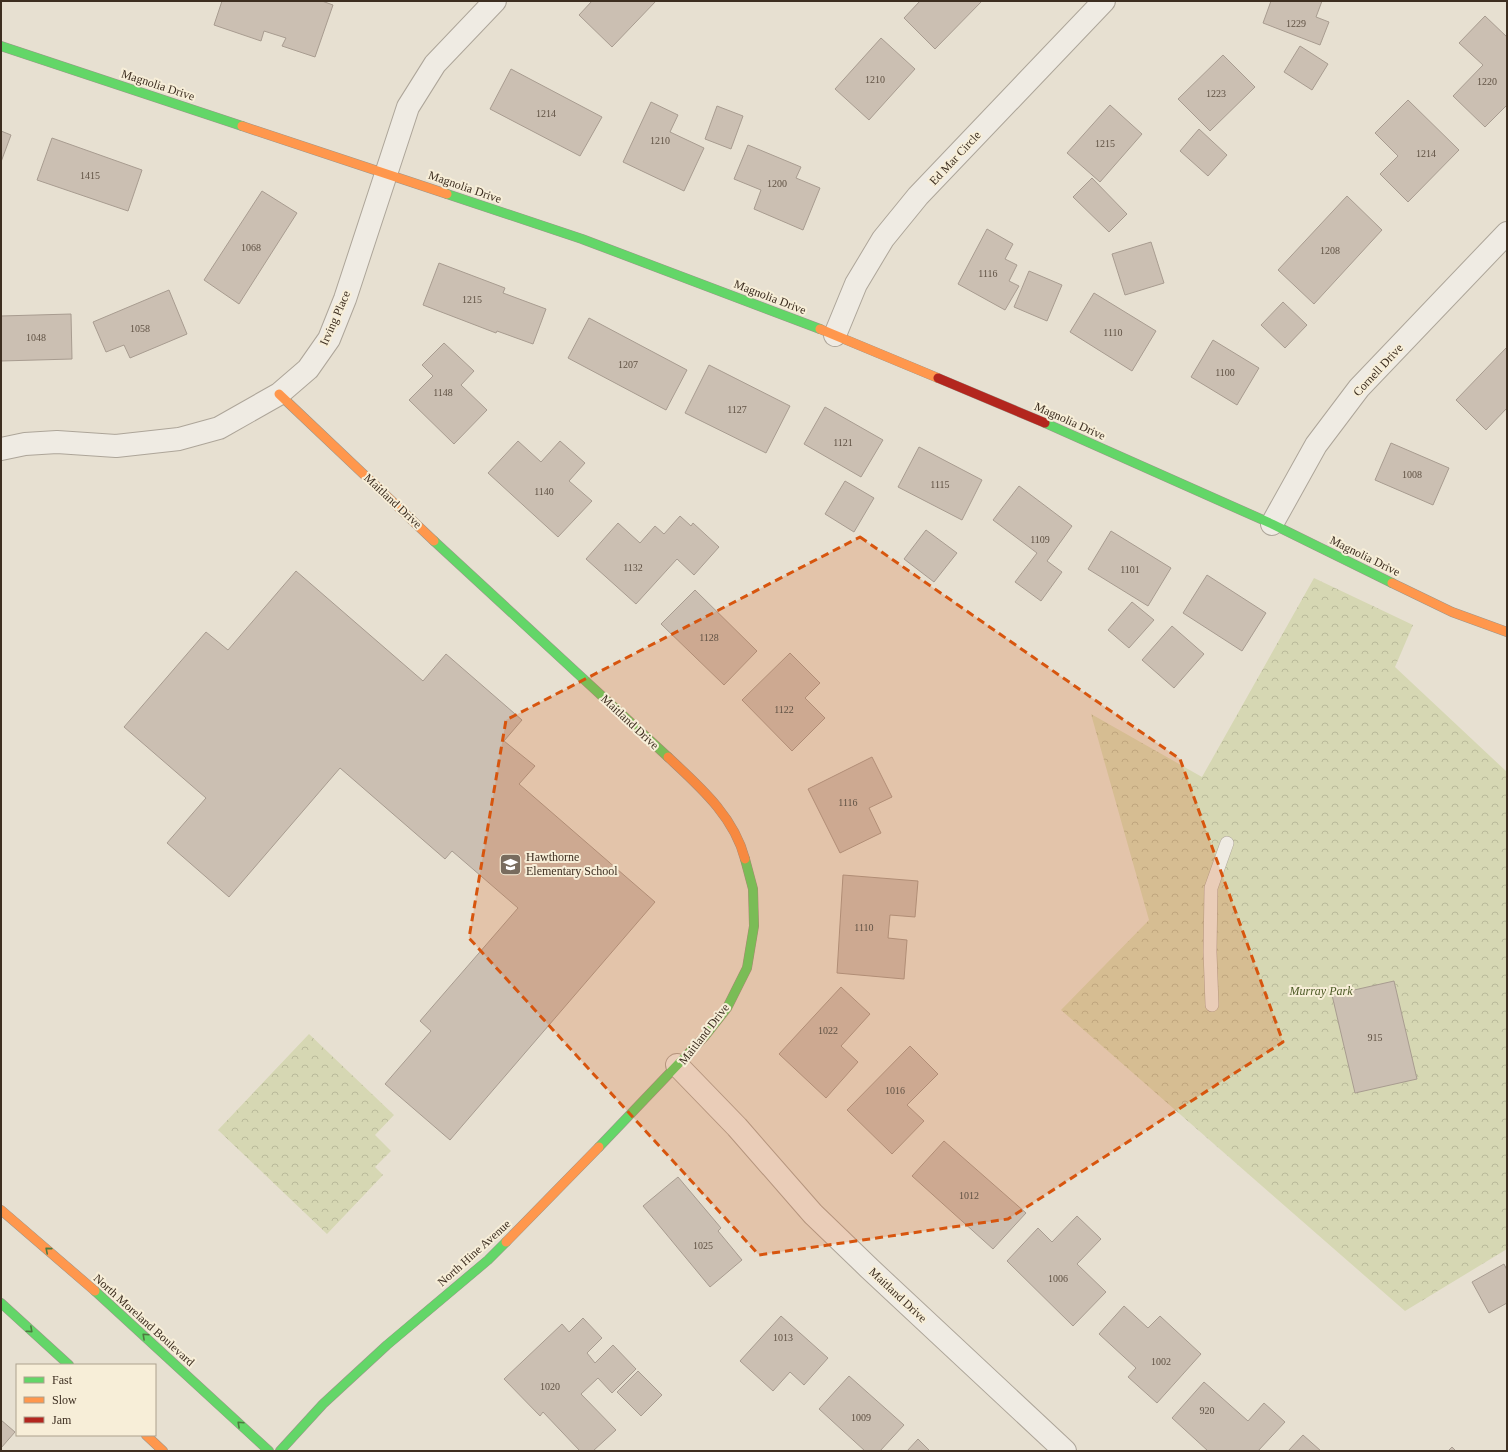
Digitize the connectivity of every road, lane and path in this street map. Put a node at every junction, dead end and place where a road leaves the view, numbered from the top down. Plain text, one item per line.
1 (495, 1) edge
2 (1104, 1) edge
3 (1, 46) edge
4 (386, 173) junction
5 (1507, 233) edge
6 (834, 335) junction
7 (279, 394) junction
8 (1, 449) edge
9 (1272, 524) junction
10 (1507, 632) edge
11 (1227, 842) dead end
12 (1212, 1005) dead end
13 (677, 1065) junction
14 (1, 1210) edge
15 (1, 1303) edge
16 (68, 1364) edge
17 (147, 1436) edge
18 (163, 1451) edge
19 (269, 1451) edge
20 (280, 1451) edge
21 (1065, 1451) edge

1 - 4 street, Irving Place
2 - 6 street, Ed Mar Circle
3 - 4 street, Magnolia Drive
4 - 6 street, Magnolia Drive
4 - 7 street, Irving Place
5 - 9 street, Cornell Drive
6 - 9 street, Magnolia Drive
7 - 8 street, Irving Place
7 - 13 street, Maitland Drive
9 - 10 street, Magnolia Drive
11 - 12 lane
13 - 20 street, North Hine Avenue
13 - 21 street, Maitland Drive
19 -> 14 street, North Moreland Boulevard
15 -> 16 street
17 - 18 street

